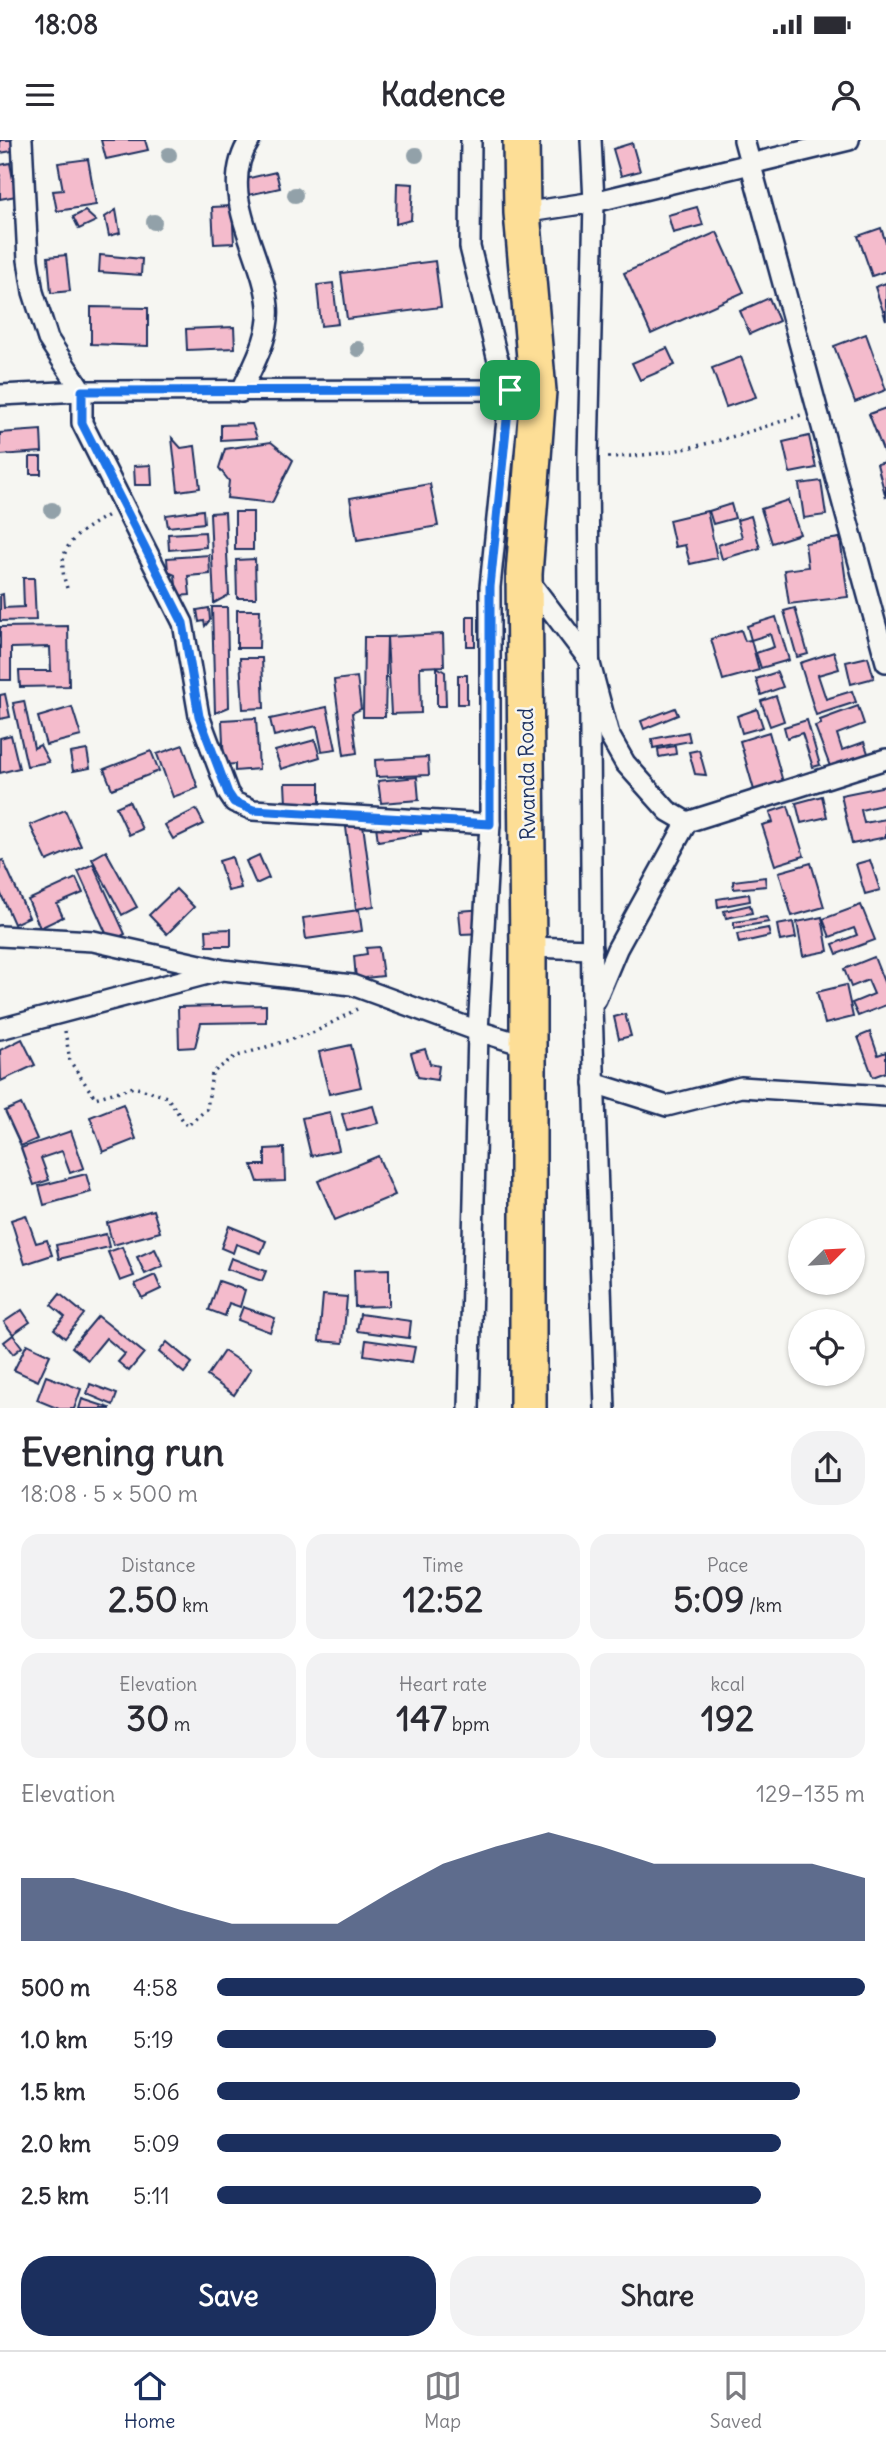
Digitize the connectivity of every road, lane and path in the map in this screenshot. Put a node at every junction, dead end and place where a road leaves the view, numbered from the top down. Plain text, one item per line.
1 (22, 140) edge
2 (250, 140) edge
3 (471, 140) edge
4 (521, 140) edge
5 (591, 140) edge
6 (744, 140) edge
7 (849, 140) edge
8 (751, 166) junction
9 (594, 202) junction
10 (522, 213) junction
11 (524, 390) junction
12 (82, 391) junction
13 (242, 392) junction
14 (0, 395) edge
15 (817, 410) junction
16 (588, 457) junction
17 (123, 503) junction
18 (524, 574) junction
19 (67, 588) dead end
20 (589, 660) junction
21 (886, 662) edge
22 (886, 759) edge
23 (687, 822) junction
24 (490, 824) junction
25 (0, 936) edge
26 (528, 947) junction
27 (592, 949) junction
28 (223, 970) junction
29 (381, 996) junction
30 (592, 1007) junction
31 (61, 1012) junction
32 (0, 1030) edge
33 (478, 1031) junction
34 (527, 1046) junction
35 (594, 1083) junction
36 (886, 1096) edge
37 (469, 1408) edge
38 (528, 1408) edge
39 (604, 1408) edge

1 - 12 street
2 - 13 street
3 - 11 street
4 - 10 highway, Rwanda Road
5 - 9 street
6 - 8 street
7 - 8 street
8 - 9 street
8 - 15 street
9 - 10 street
9 - 16 street
10 - 11 highway, Rwanda Road
11 - 13 street
11 - 18 highway, Rwanda Road
11 - 24 street
12 - 13 street
12 - 14 street
12 - 17 street
15 - 16 path
15 - 21 street
16 - 20 street
17 - 19 path
17 - 24 street
18 - 20 street
18 - 26 highway, Rwanda Road
20 - 23 street
20 - 27 street
22 - 23 street
23 - 30 street
24 - 33 street
25 - 28 street
26 - 27 street
26 - 34 highway, Rwanda Road
27 - 30 street
28 - 29 street
28 - 31 street
29 - 31 path
29 - 33 street
30 - 35 street
31 - 32 street
33 - 34 street
33 - 37 street
34 - 38 highway, Rwanda Road
35 - 36 street
35 - 39 street

